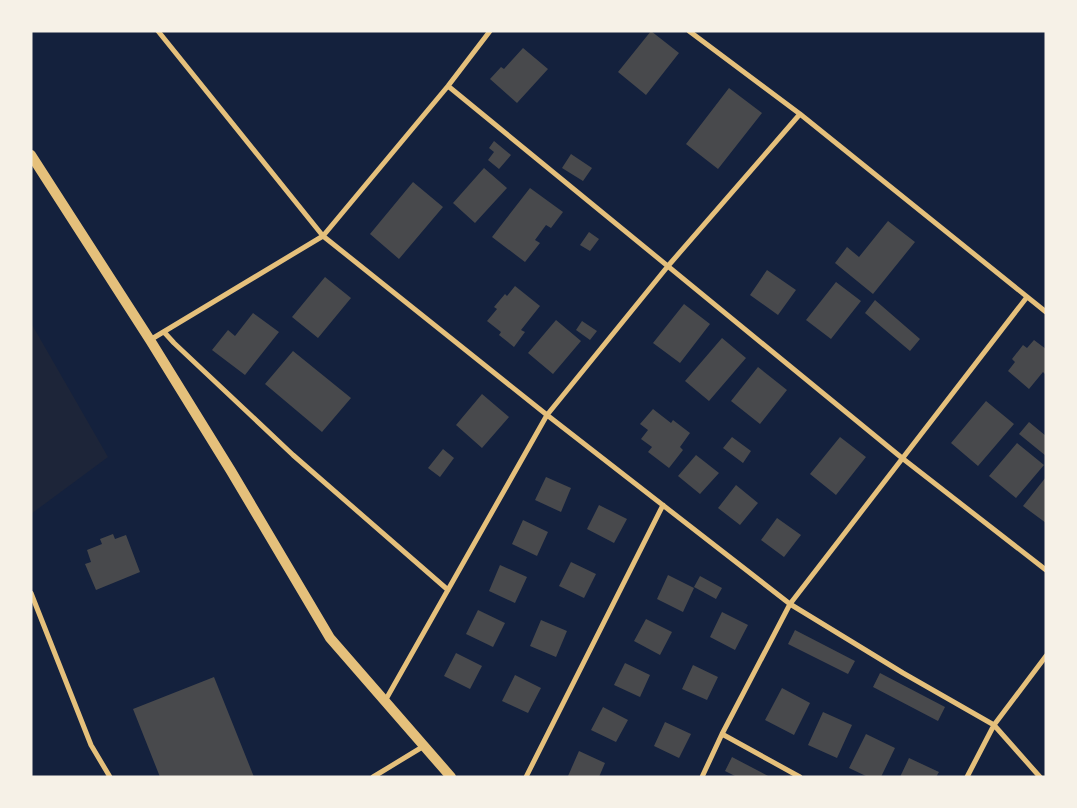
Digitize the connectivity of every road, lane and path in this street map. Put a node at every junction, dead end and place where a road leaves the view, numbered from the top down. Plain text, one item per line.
1 (158, 31) edge
2 (490, 31) edge
3 (689, 31) edge
4 (448, 86) junction
5 (800, 114) junction
6 (31, 155) edge
7 (322, 236) junction
8 (668, 266) junction
9 (1027, 296) junction
10 (1046, 312) edge
11 (164, 332) junction
12 (150, 340) junction
13 (547, 416) junction
14 (902, 458) junction
15 (662, 505) junction
16 (1046, 570) edge
17 (448, 590) junction
18 (31, 593) edge
19 (790, 604) junction
20 (1046, 656) edge
21 (385, 701) junction
22 (994, 724) junction
23 (722, 734) junction
24 (424, 746) junction
25 (110, 777) edge
26 (373, 777) edge
27 (451, 777) edge
28 (526, 777) edge
29 (702, 777) edge
30 (800, 777) edge
31 (967, 777) edge
32 (1040, 777) edge

1 - 7 street
2 - 4 street
3 - 5 street
4 - 7 street
4 - 8 street
5 - 8 street
5 - 9 street
6 - 12 main road
7 - 11 street
7 - 13 street
8 - 13 street
8 - 14 street
9 - 10 street
9 - 14 street
11 - 12 street
11 - 17 street
12 - 21 main road
13 - 15 street
13 - 17 street
14 - 16 street
14 - 19 street
15 - 19 street
15 - 28 street
17 - 21 street
18 - 25 street
19 - 22 street
19 - 23 street
20 - 22 street
21 - 24 main road
22 - 31 street
22 - 32 street
23 - 29 street
23 - 30 street
24 - 26 street
24 - 27 main road

